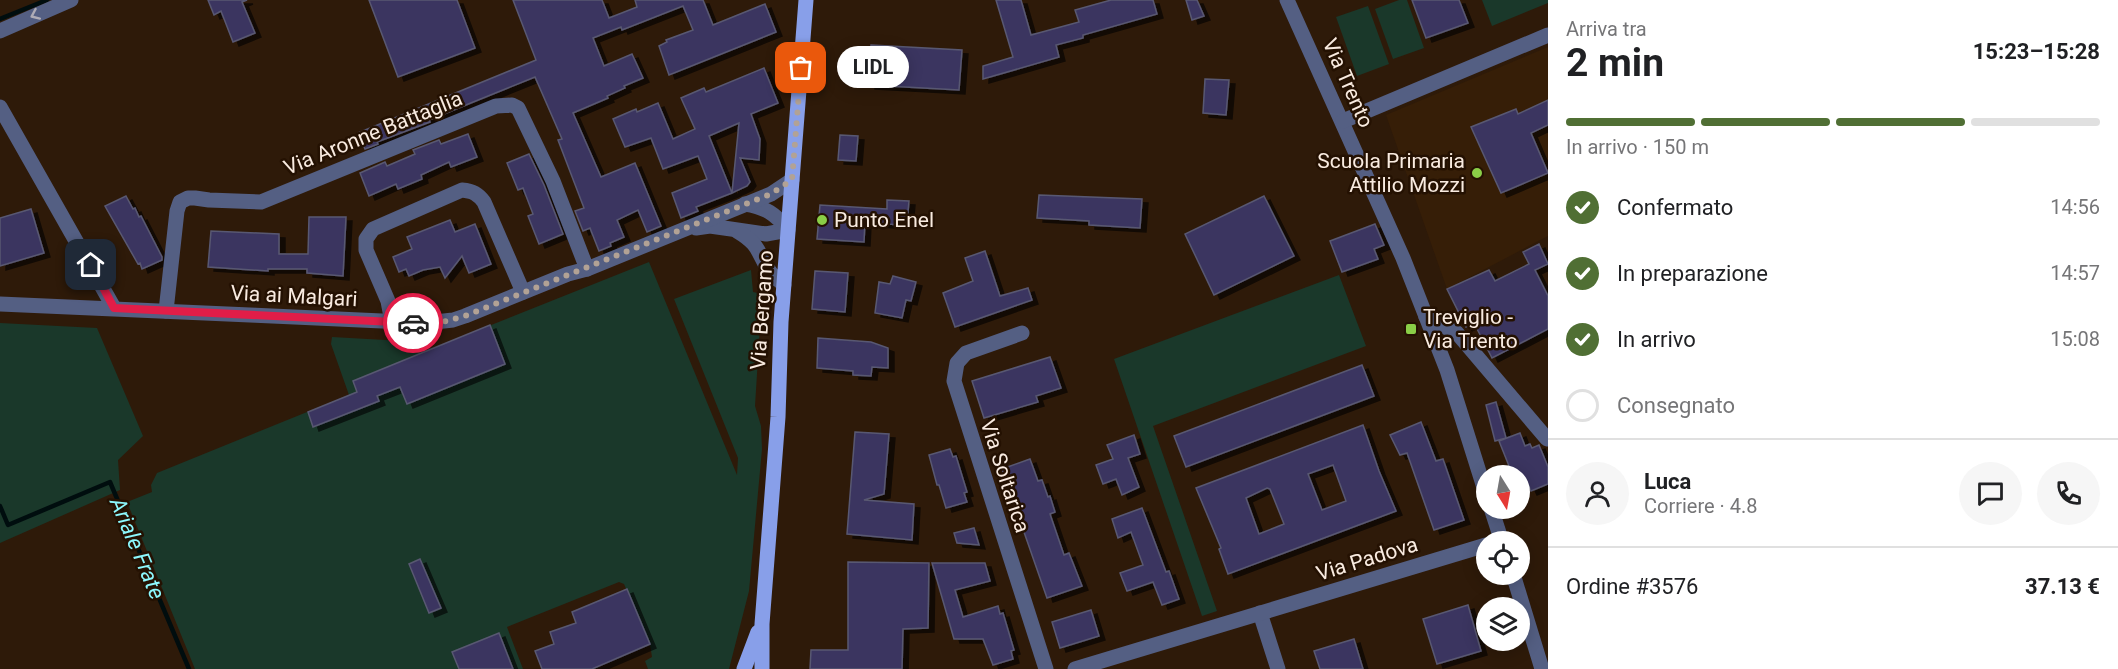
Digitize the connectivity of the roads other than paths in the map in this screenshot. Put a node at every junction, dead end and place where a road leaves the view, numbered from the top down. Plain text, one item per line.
1 (71, 0) edge
2 (807, 0) edge
3 (1287, 0) edge
4 (0, 31) edge
5 (1548, 35) edge
6 (0, 107) edge
7 (1343, 121) junction
8 (792, 180) junction
9 (744, 204) junction
10 (735, 230) junction
11 (788, 230) junction
12 (677, 232) junction
13 (587, 269) junction
14 (784, 285) junction
15 (523, 292) junction
16 (0, 304) edge
17 (114, 308) junction
18 (166, 311) junction
19 (1426, 317) junction
20 (392, 322) junction
21 (1022, 333) dead end
22 (1547, 439) edge
23 (1477, 465) edge
24 (1476, 548) edge
25 (1515, 585) edge
26 (1260, 613) junction
27 (762, 624) junction
28 (744, 669) edge
29 (762, 669) edge
30 (1046, 669) edge
31 (1075, 669) edge
32 (1278, 669) edge
33 (1542, 669) edge

1 -> 4 street
2 - 8 main road, Via Bergamo
3 - 7 street, Via Trento
5 - 7 street
6 - 17 street
7 - 19 street, Via Trento
8 - 9 street, Via ai Malgari
8 - 11 main road, Via Bergamo
9 - 11 street
9 - 12 street, Via ai Malgari
10 - 11 street, Via ai Malgari
10 - 12 street, Via ai Malgari
10 - 14 street
11 - 14 main road, Via Bergamo
12 - 13 street, Via ai Malgari
13 - 15 street, Via ai Malgari
13 - 18 street, Via Aronne Battaglia
14 - 27 main road, Via Bergamo
15 - 20 street, Via ai Malgari
15 - 20 street
16 - 17 street, Via ai Malgari
17 - 18 street, Via ai Malgari
18 - 20 street, Via ai Malgari
19 - 22 street
19 - 23 street, Via Trento
21 - 30 street, Via Soltarica
24 - 26 street, Via Padova
25 - 33 street
26 - 31 street, Via Padova
26 - 32 street
27 - 28 main road, Via Bergamo
27 - 29 main road, Via Bergamo

